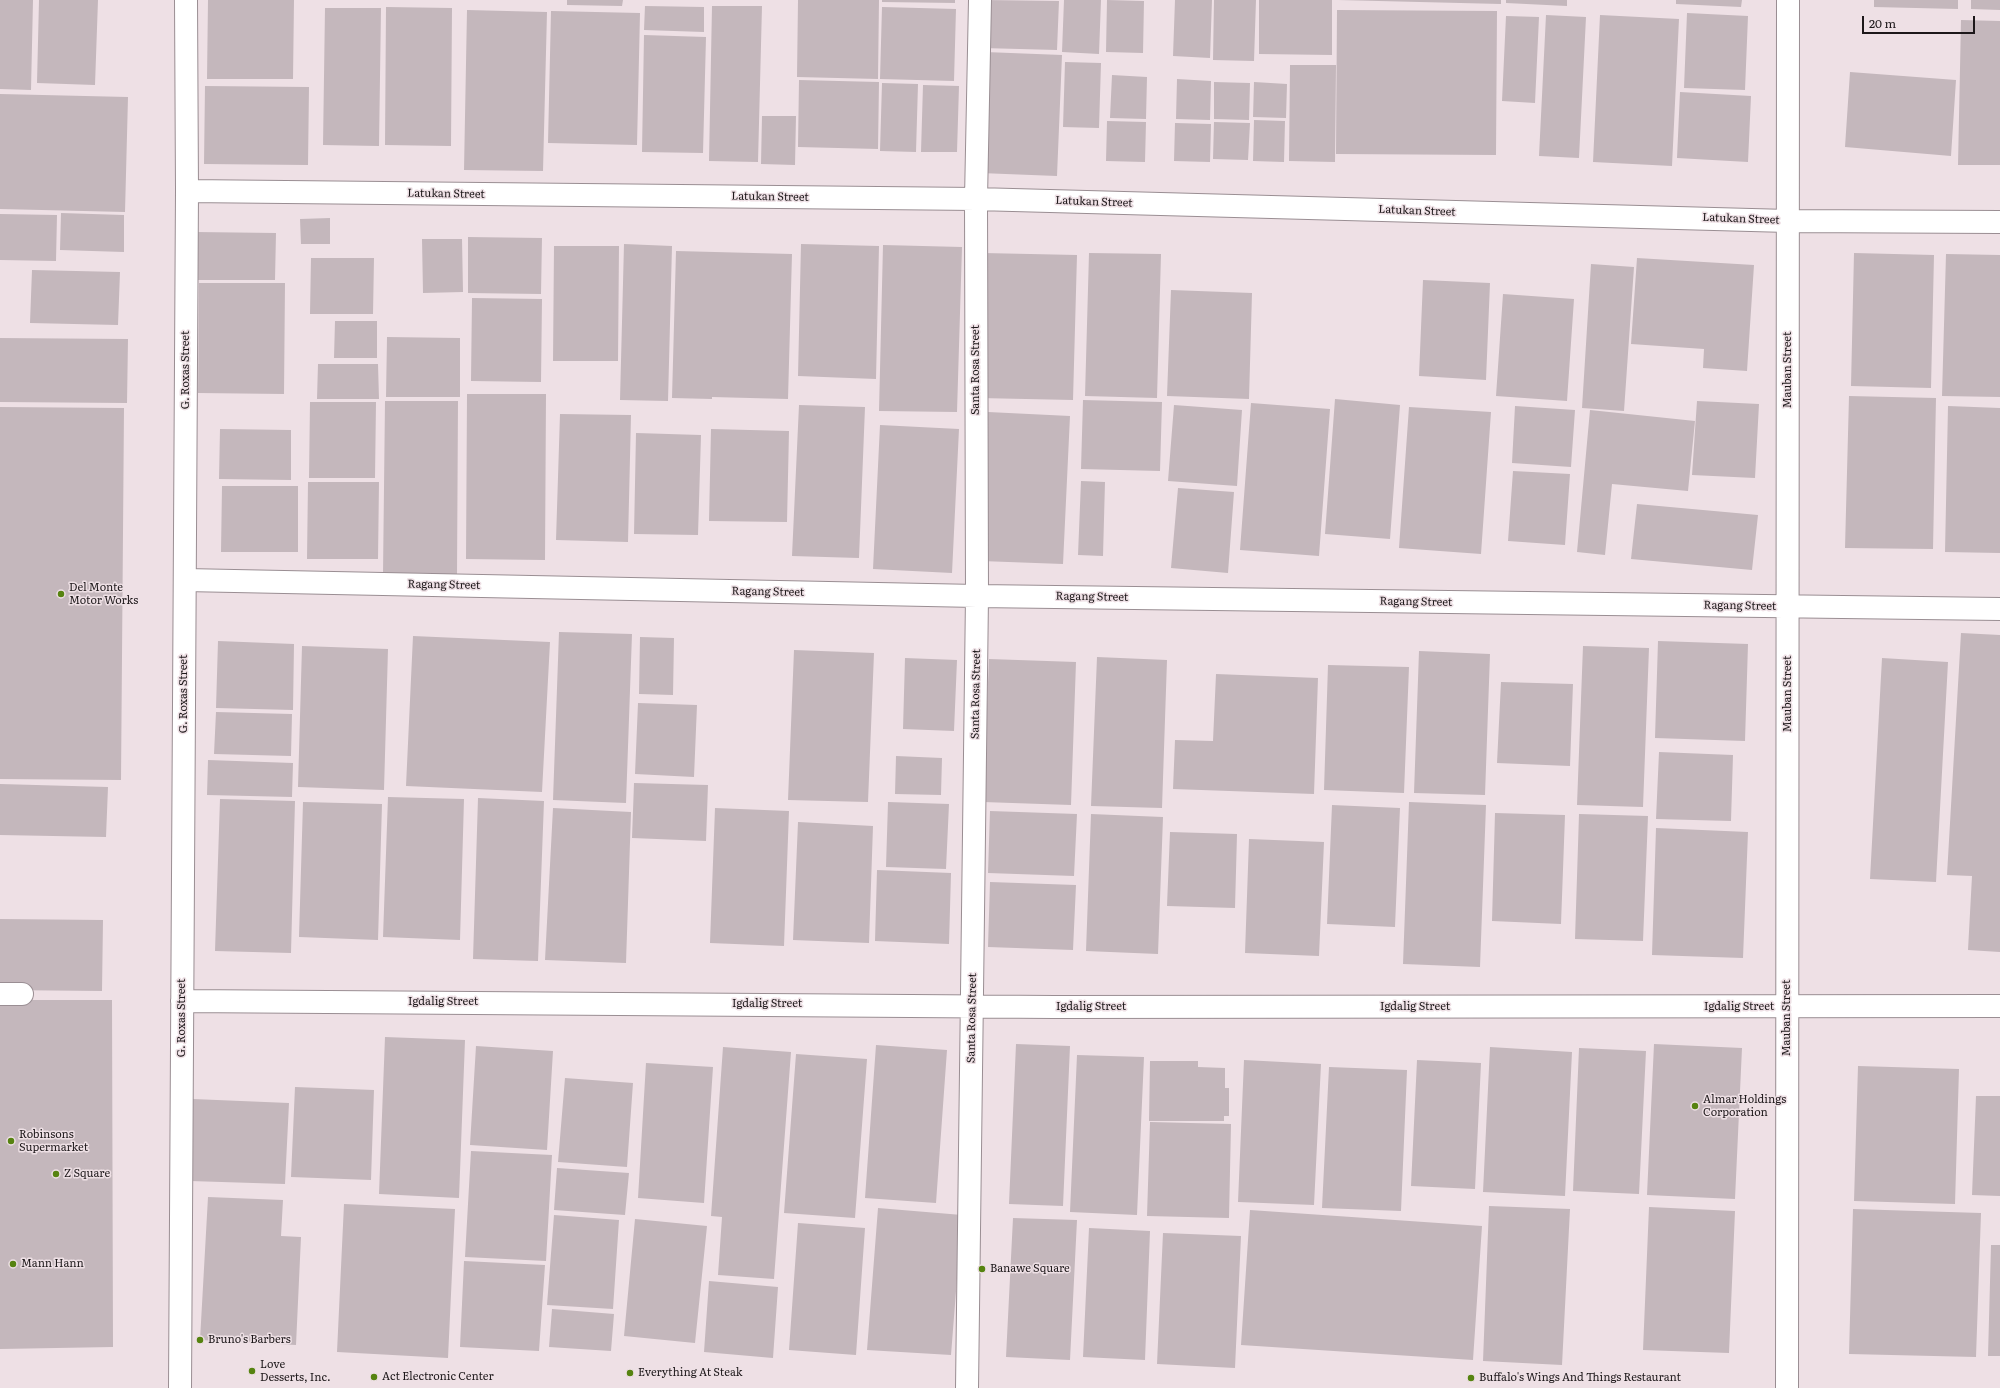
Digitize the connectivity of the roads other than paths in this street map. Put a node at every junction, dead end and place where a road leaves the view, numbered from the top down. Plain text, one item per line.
1 (186, 0) edge
2 (980, 0) edge
3 (1788, 0) edge
4 (187, 191) junction
5 (976, 199) junction
6 (1788, 221) junction
7 (2000, 222) edge
8 (185, 580) junction
9 (977, 596) junction
10 (1788, 606) junction
11 (2000, 608) edge
12 (0, 994) edge
13 (22, 994) dead end
14 (182, 1001) junction
15 (972, 1005) junction
16 (2000, 1006) edge
17 (1788, 1007) junction
18 (180, 1388) edge
19 (967, 1388) edge
20 (1788, 1388) edge

1 - 4 street, G. Roxas Street
2 - 5 street, Santa Rosa Street
3 - 6 street, Mauban Street
4 - 5 street, Latukan Street
4 - 8 street, G. Roxas Street
5 - 6 street, Latukan Street
5 - 9 street, Santa Rosa Street
6 - 7 street, Latukan Street
6 - 10 street, Mauban Street
8 - 9 street, Ragang Street
8 - 14 street, G. Roxas Street
9 - 10 street, Ragang Street
9 - 15 street, Santa Rosa Street
10 - 11 street, Ragang Street
10 - 17 street, Mauban Street
12 - 13 street
14 - 15 street, Igdalig Street
14 - 18 street, G. Roxas Street
15 - 17 street, Igdalig Street
15 - 19 street, Santa Rosa Street
16 - 17 street, Igdalig Street
17 - 20 street, Mauban Street

